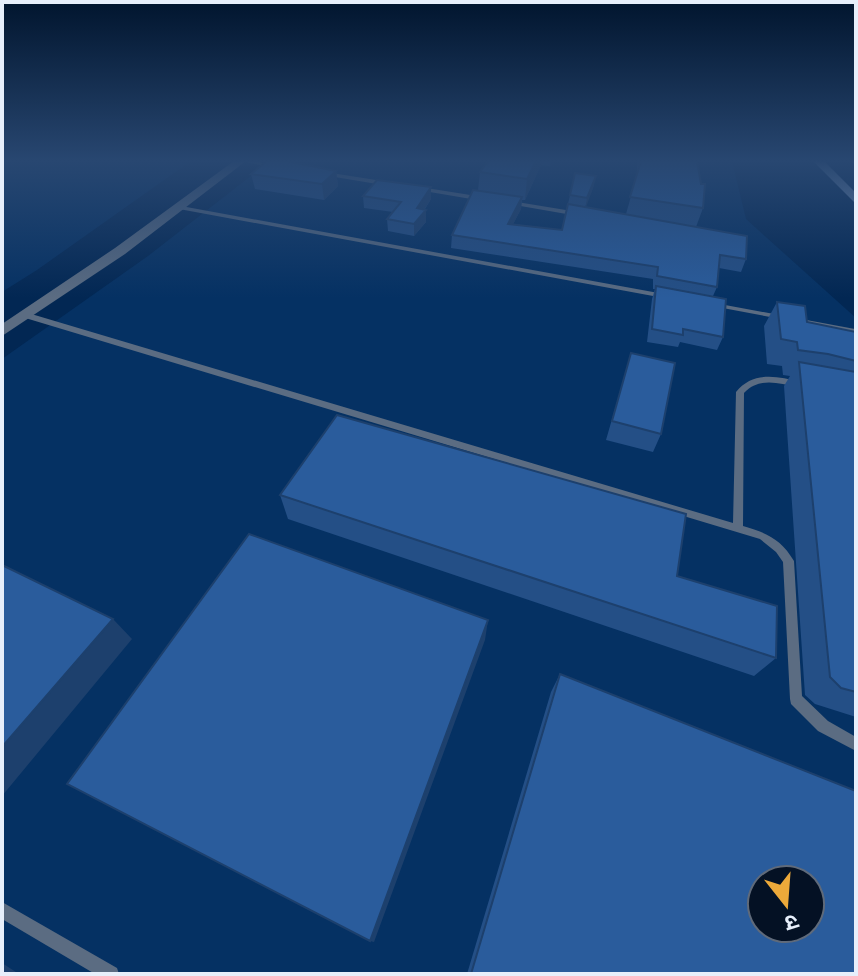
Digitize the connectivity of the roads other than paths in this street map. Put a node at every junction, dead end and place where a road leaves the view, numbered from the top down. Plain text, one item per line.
1 (170, 207) edge
2 (530, 207) edge
3 (181, 208) joint
4 (584, 215) edge
5 (667, 296) edge
6 (699, 302) edge
7 (25, 315) junction
8 (2, 319) edge
9 (2, 331) edge
10 (855, 331) edge
11 (814, 387) edge
12 (738, 528) junction
13 (856, 744) edge
14 (2, 910) edge
15 (111, 974) edge

1 - 8 street
2 - 4 lane
3 - 5 lane
3 - 7 street
6 - 10 lane
7 - 9 street
7 - 12 lane
11 - 12 lane
12 - 13 lane
14 - 15 lane

